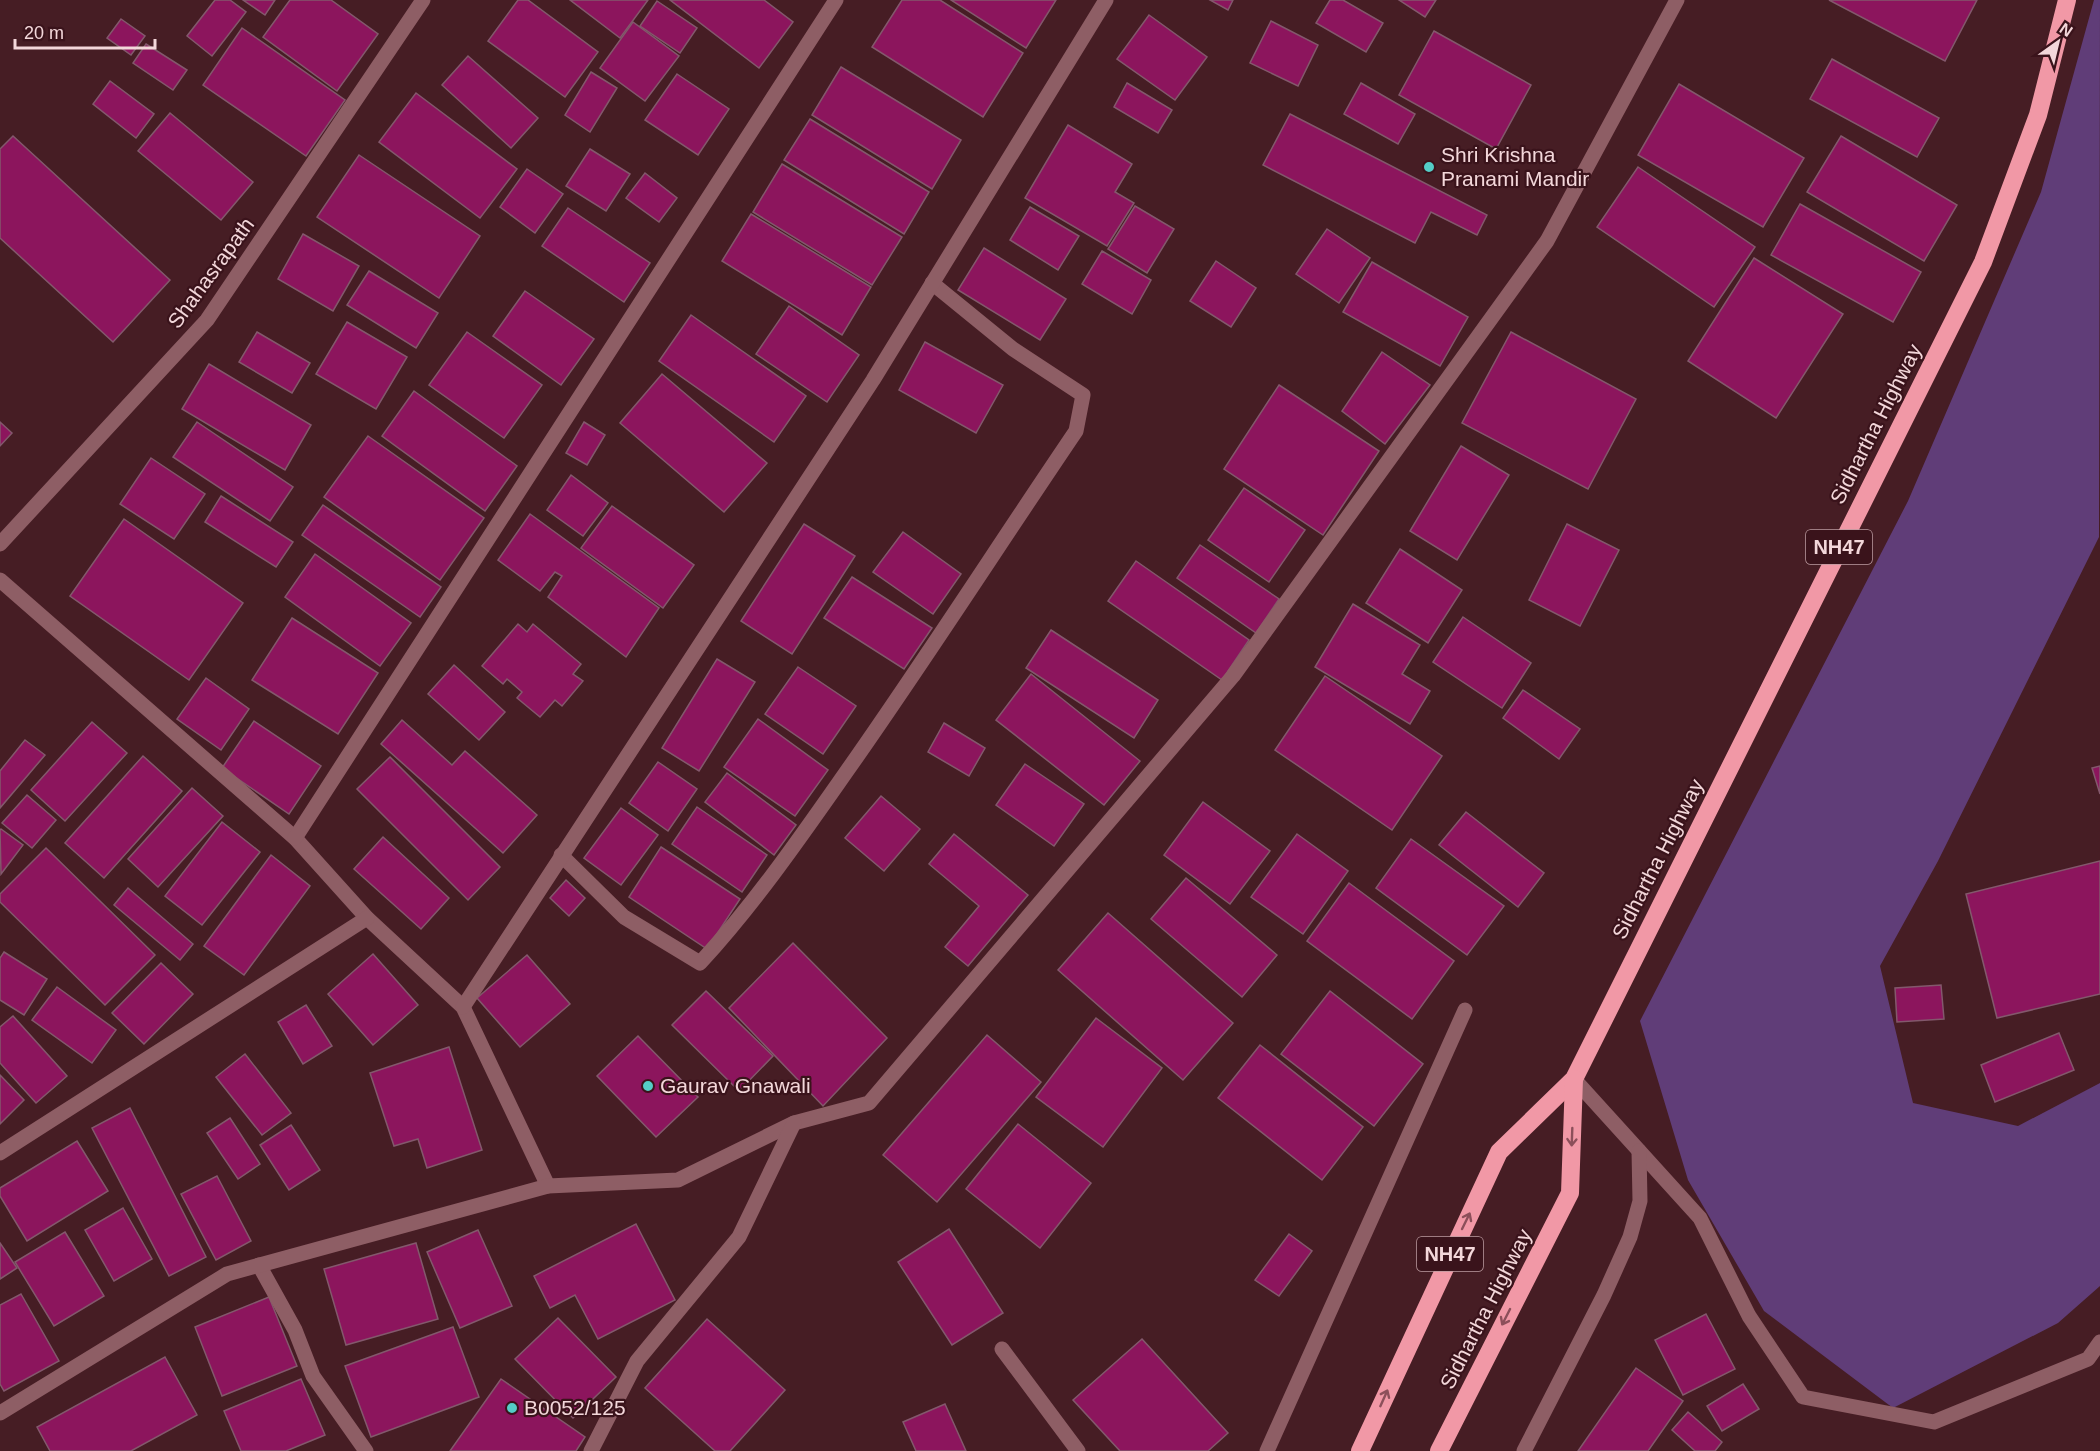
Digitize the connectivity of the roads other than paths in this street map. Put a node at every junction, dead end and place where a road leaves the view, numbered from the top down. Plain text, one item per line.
1 (423, 0) edge
2 (836, 0) edge
3 (1106, 0) edge
4 (1677, 0) edge
5 (2067, 0) edge
6 (932, 283) junction
7 (0, 544) edge
8 (0, 580) edge
9 (295, 838) junction
10 (561, 855) junction
11 (367, 918) junction
12 (463, 1007) junction
13 (1465, 1010) dead end
14 (1574, 1079) junction
15 (794, 1123) junction
16 (1639, 1151) junction
17 (0, 1153) edge
18 (548, 1186) junction
19 (259, 1265) junction
20 (2100, 1342) edge
21 (1002, 1349) dead end
22 (0, 1413) edge
23 (366, 1451) edge
24 (591, 1451) edge
25 (1078, 1451) edge
26 (1268, 1451) edge
27 (1360, 1451) edge
28 (1439, 1451) edge
29 (1524, 1451) edge

1 - 7 street, Shahasrapath
2 - 9 street
3 - 6 street
4 - 15 street
5 - 14 highway, Sidhartha Highway / NH47
6 - 10 street
6 - 10 street
8 - 9 street
9 - 11 street
10 - 12 street
11 - 12 street
11 - 17 street
12 - 18 street
13 - 26 street
14 - 16 street
27 -> 14 highway, Sidhartha Highway / NH47
14 -> 28 highway, Sidhartha Highway / NH47
15 - 18 street
15 - 24 street
16 - 20 street
16 - 29 street
18 - 19 street
19 - 22 street
19 - 23 street
21 - 25 street

